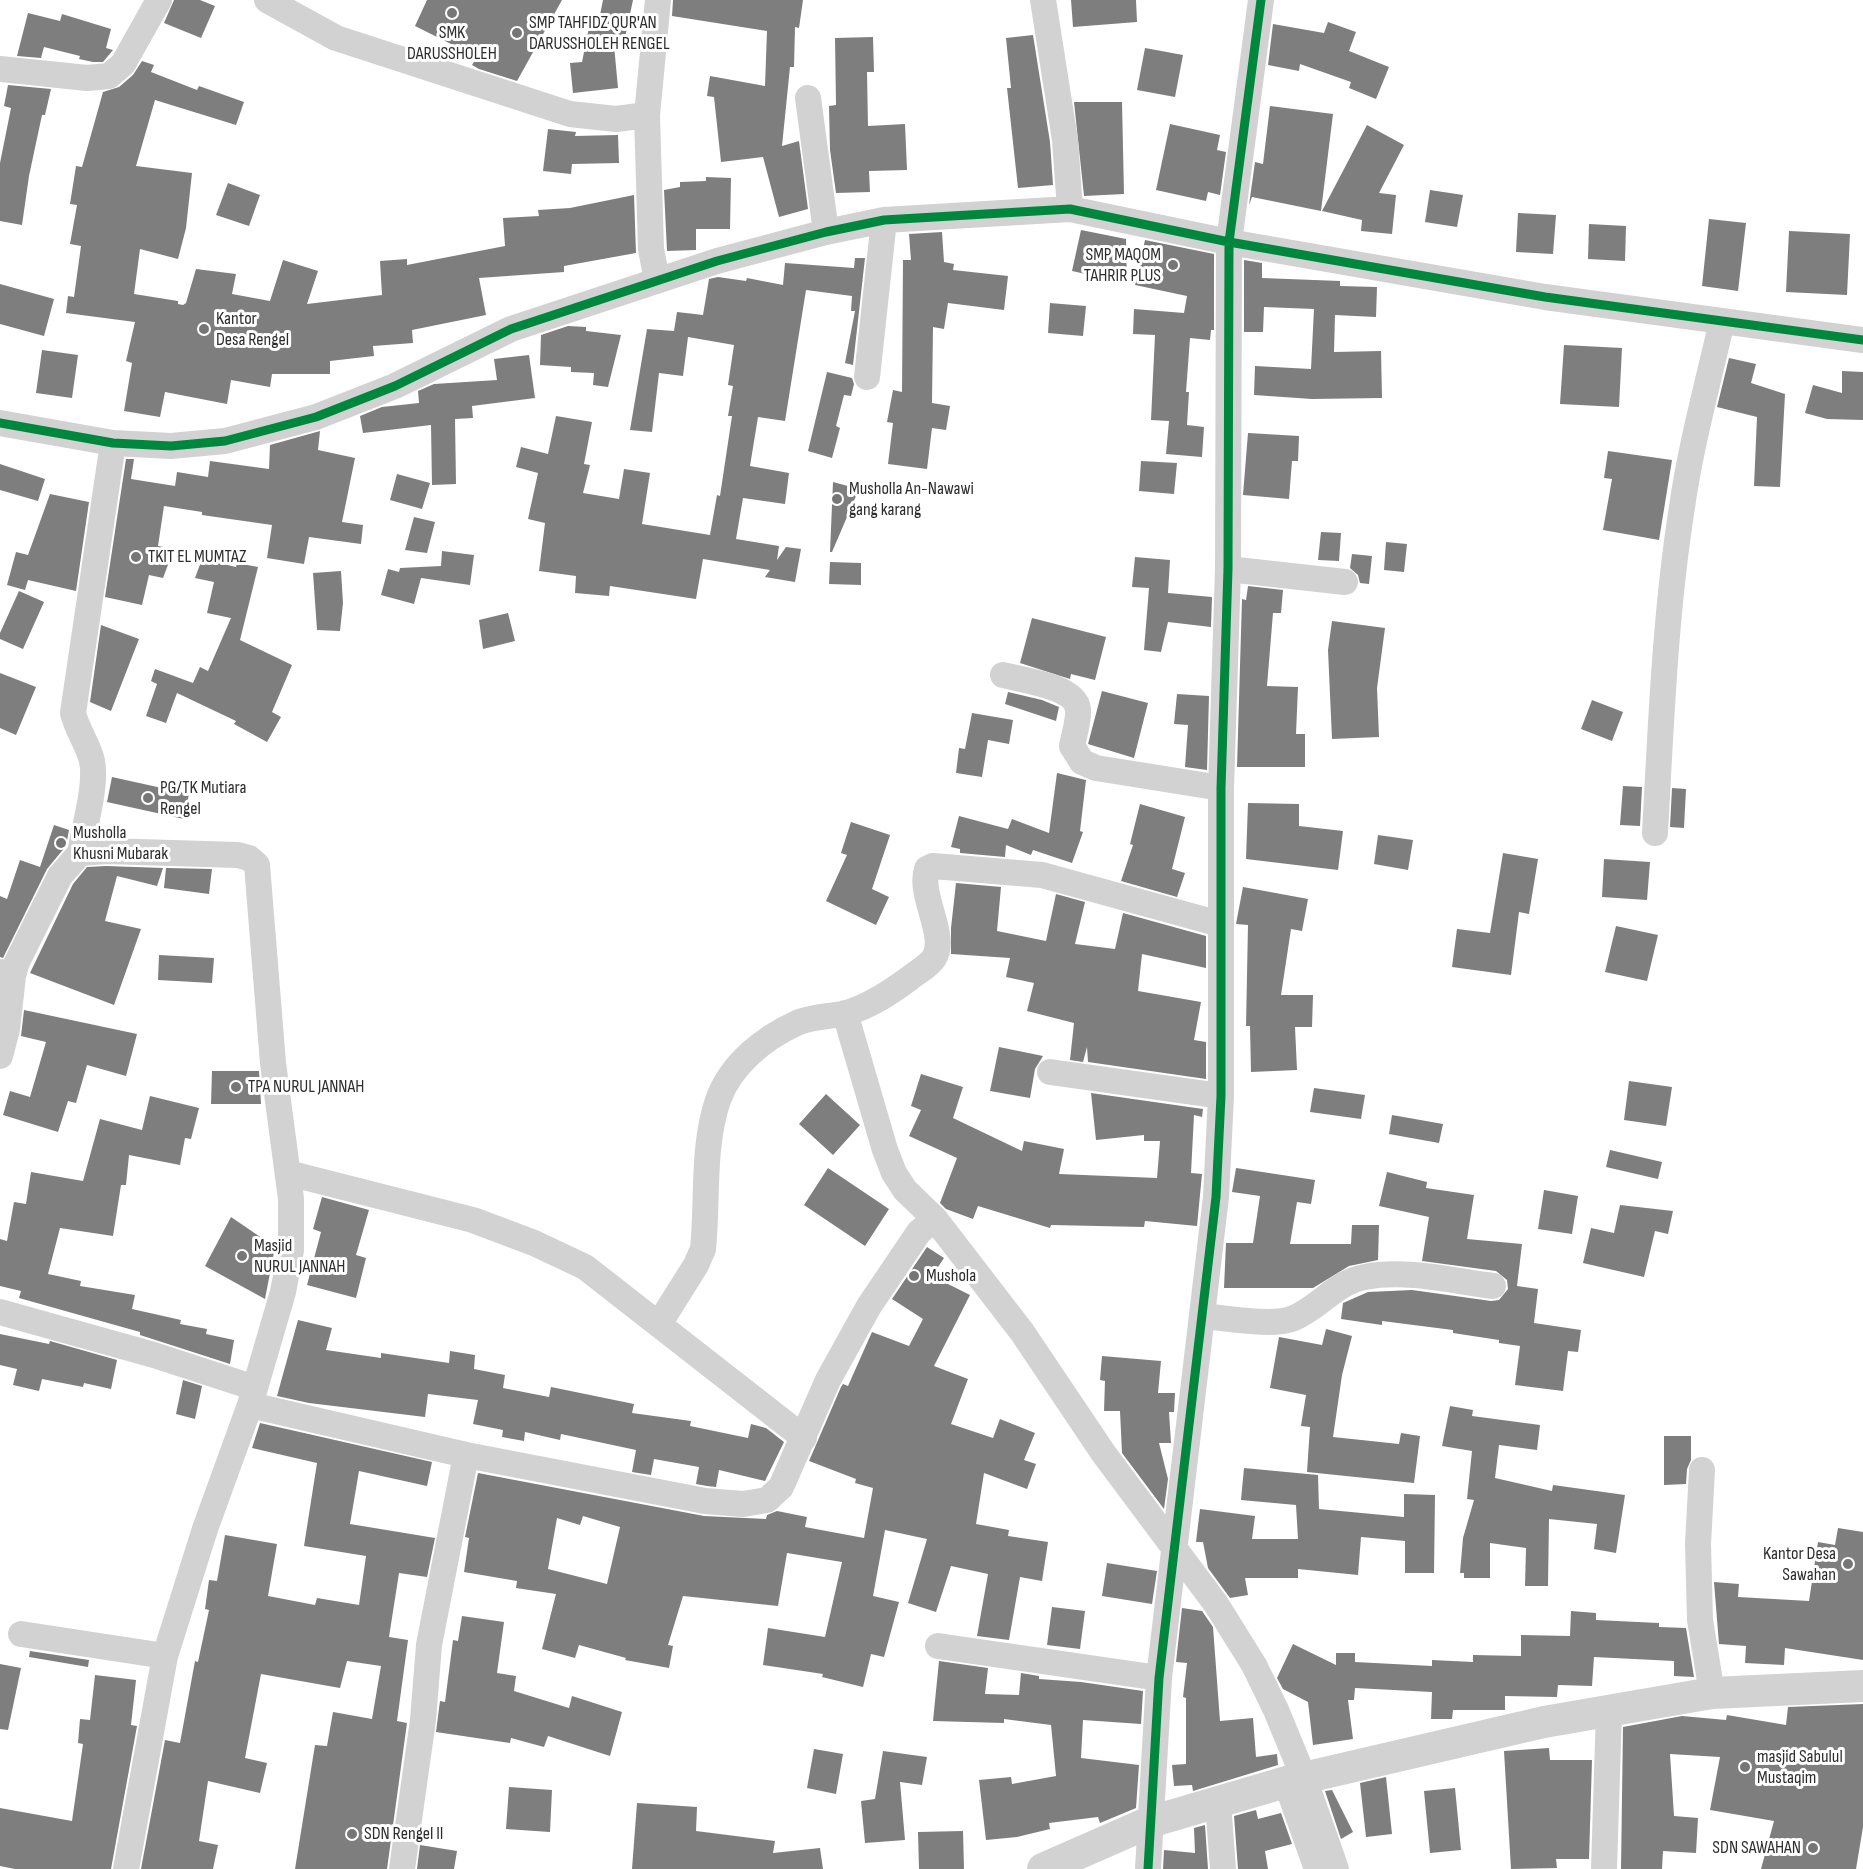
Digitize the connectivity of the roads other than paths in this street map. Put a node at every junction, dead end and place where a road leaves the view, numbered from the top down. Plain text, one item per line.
1 (159, 0) edge
2 (267, 0) edge
3 (658, 0) edge
4 (1043, 0) edge
5 (1261, 0) edge
6 (0, 69) edge
7 (808, 99) dead end
8 (647, 115) junction
9 (1070, 209) junction
10 (884, 220) junction
11 (826, 232) junction
12 (1229, 242) junction
13 (657, 281) junction
14 (1722, 321) junction
15 (1863, 340) edge
16 (867, 377) dead end
17 (0, 423) edge
18 (113, 443) junction
19 (1228, 569) junction
20 (1345, 582) dead end
21 (1003, 675) dead end
22 (1221, 788) junction
23 (1655, 833) dead end
24 (80, 853) junction
25 (1220, 924) junction
26 (7, 974) edge
27 (837, 1014) junction
28 (0, 1056) edge
29 (1050, 1072) dead end
30 (1221, 1096) junction
31 (288, 1173) junction
32 (928, 1225) junction
33 (1494, 1286) dead end
34 (0, 1312) edge
35 (1203, 1316) junction
36 (659, 1324) junction
37 (252, 1396) junction
38 (804, 1438) junction
39 (466, 1455) junction
40 (1702, 1470) dead end
41 (1173, 1564) junction
42 (21, 1634) dead end
43 (938, 1647) dead end
44 (165, 1656) junction
45 (1159, 1678) junction
46 (1863, 1686) edge
47 (1712, 1693) junction
48 (1609, 1710) junction
49 (1295, 1780) junction
50 (1218, 1803) junction
51 (1150, 1822) junction
52 (126, 1869) edge
53 (402, 1869) edge
54 (1042, 1869) edge
55 (1148, 1869) edge
56 (1223, 1869) edge
57 (1317, 1869) edge
58 (1336, 1869) edge
59 (1604, 1869) edge

1 - 6 street
2 - 8 street
3 - 8 street
4 - 9 street
5 - 12 street
7 - 11 street
8 - 13 street
9 - 10 street
9 - 12 street
10 - 11 street
10 - 16 street
11 - 13 street
12 - 14 street
12 - 19 street
13 - 18 street
14 - 15 street
14 - 23 street
17 - 18 street
18 - 24 street
19 - 20 street
19 - 22 street
21 - 22 street
22 - 25 street
24 - 26 street
24 - 31 street
25 - 27 street
25 - 30 street
26 - 28 street
27 - 32 street
27 - 36 street
29 - 30 street
30 - 35 street
31 - 36 street
31 - 37 street
32 - 38 street
32 - 41 street
33 - 35 street
34 - 37 street
35 - 41 street
36 - 38 street
37 - 39 street
37 - 44 street
38 - 39 street
39 - 53 street
40 - 47 street
41 - 45 street
41 - 49 street
42 - 44 street
43 - 45 street
44 - 52 street
45 - 51 street
46 - 47 street
47 - 48 street
48 - 49 street
48 - 59 street
49 - 50 street
49 - 57 street
49 - 58 street
50 - 51 street
50 - 56 street
51 - 54 street
51 - 55 street

